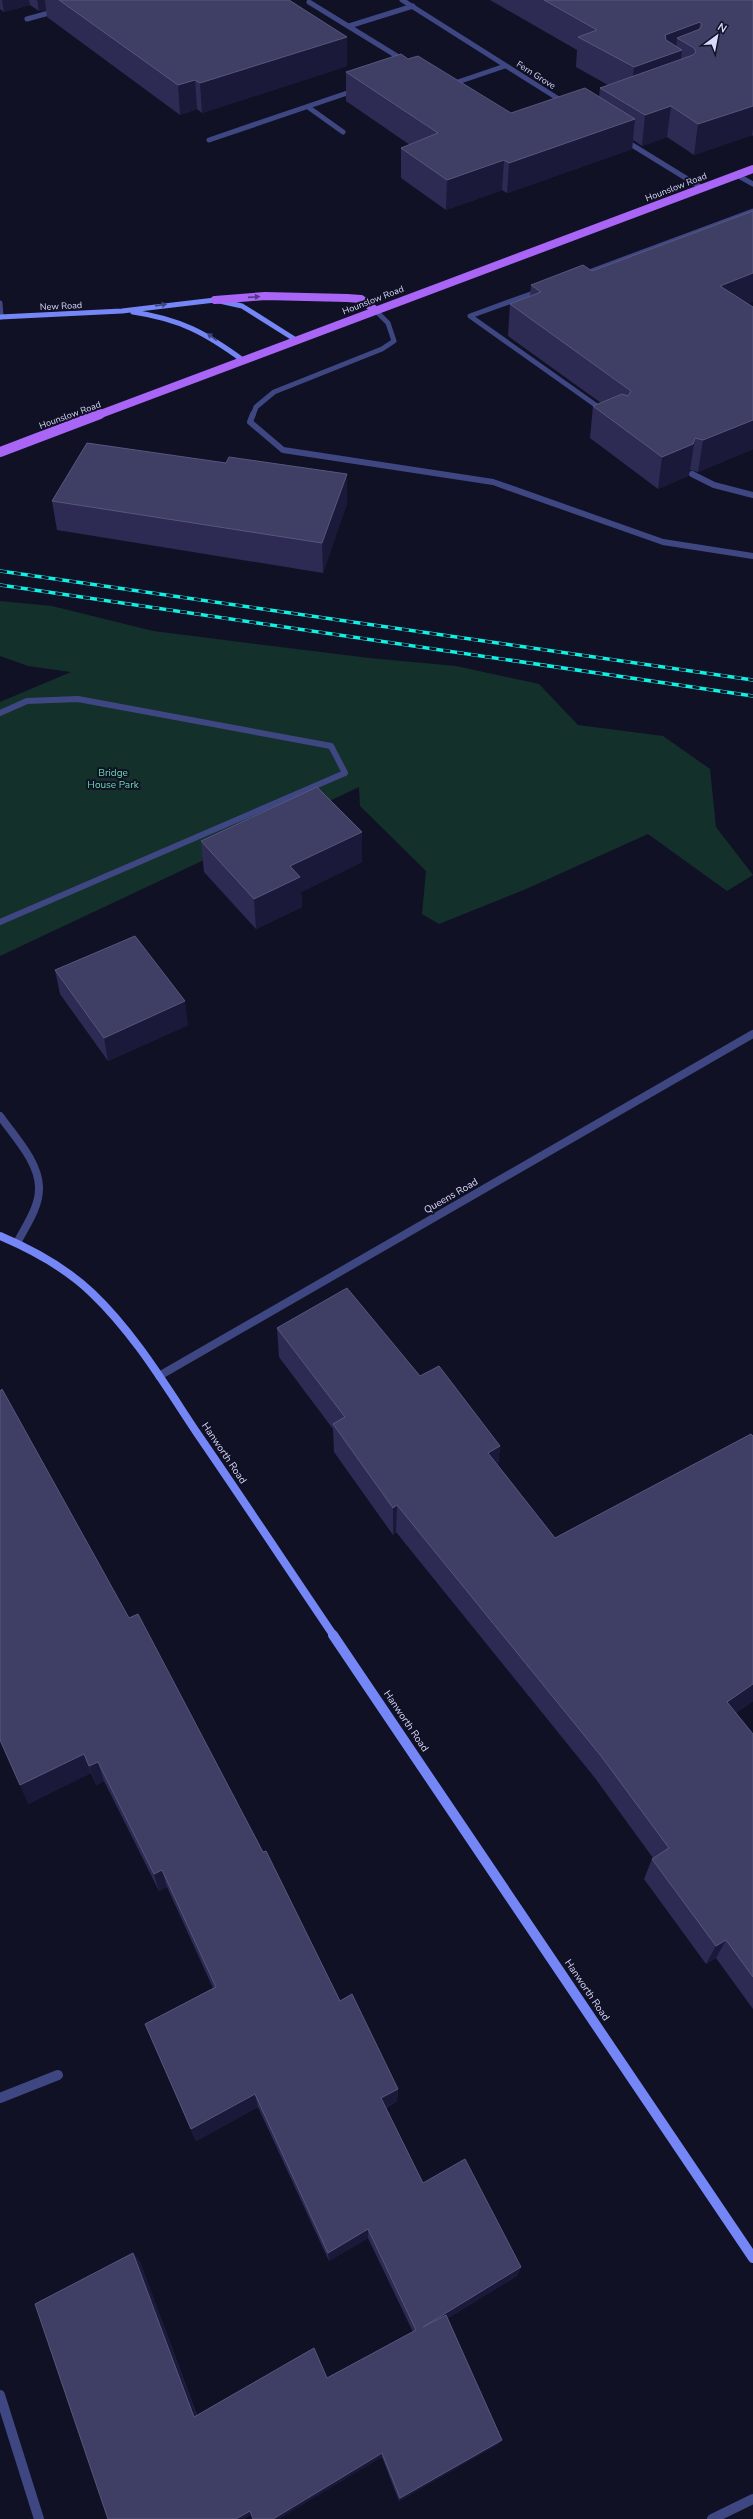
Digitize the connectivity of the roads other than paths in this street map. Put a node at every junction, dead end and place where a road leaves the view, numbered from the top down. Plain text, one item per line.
1 (402, 0) edge
2 (309, 2) dead end
3 (413, 6) junction
4 (64, 9) dead end
5 (27, 20) dead end
6 (349, 26) junction
7 (412, 65) edge
8 (505, 66) junction
9 (359, 89) edge
10 (452, 90) edge
11 (569, 106) edge
12 (308, 107) junction
13 (343, 132) dead end
14 (621, 138) edge
15 (209, 140) dead end
16 (753, 169) edge
17 (737, 175) junction
18 (753, 184) edge
19 (702, 188) junction
20 (753, 211) edge
21 (574, 277) edge
22 (545, 288) edge
23 (216, 300) junction
24 (0, 303) edge
25 (376, 310) junction
26 (122, 311) junction
27 (0, 317) edge
28 (296, 340) junction
29 (244, 361) junction
30 (610, 415) edge
31 (0, 452) edge
32 (692, 474) edge
33 (753, 495) edge
34 (753, 556) edge
35 (0, 713) edge
36 (0, 922) edge
37 (753, 1034) edge
38 (0, 1116) edge
39 (0, 1236) edge
40 (17, 1243) junction
41 (159, 1376) junction
42 (58, 2075) dead end
43 (0, 2098) edge
44 (753, 2256) edge
45 (0, 2395) edge
46 (753, 2499) edge
47 (39, 2519) edge
48 (712, 2519) edge

1 - 3 street, Fern Grove
2 - 6 street
3 - 6 street
3 - 8 street, Fern Grove
4 - 5 street
6 - 7 street
8 - 10 street
8 - 11 street, Fern Grove
9 - 12 street
12 - 13 street
12 - 15 street
14 - 19 street
16 - 17 main road, Hounslow Road
17 - 18 street
17 - 19 main road, Hounslow Road
19 - 25 main road, Hounslow Road
20 - 21 street
22 - 30 street
23 -> 25 main road
26 -> 23 main road
23 - 28 main road
24 - 27 street
25 - 28 main road, Hounslow Road
25 - 34 street
26 - 27 main road, New Road
29 -> 26 main road
28 - 29 main road, Hounslow Road
29 - 31 main road, Hounslow Road
32 - 33 street
35 - 36 street
37 - 41 street, Queens Road
38 - 40 street
39 - 40 main road, Hanworth Road
40 - 41 main road, Hanworth Road
41 - 44 main road, Hanworth Road
42 - 43 street
45 - 47 street
46 - 48 street

